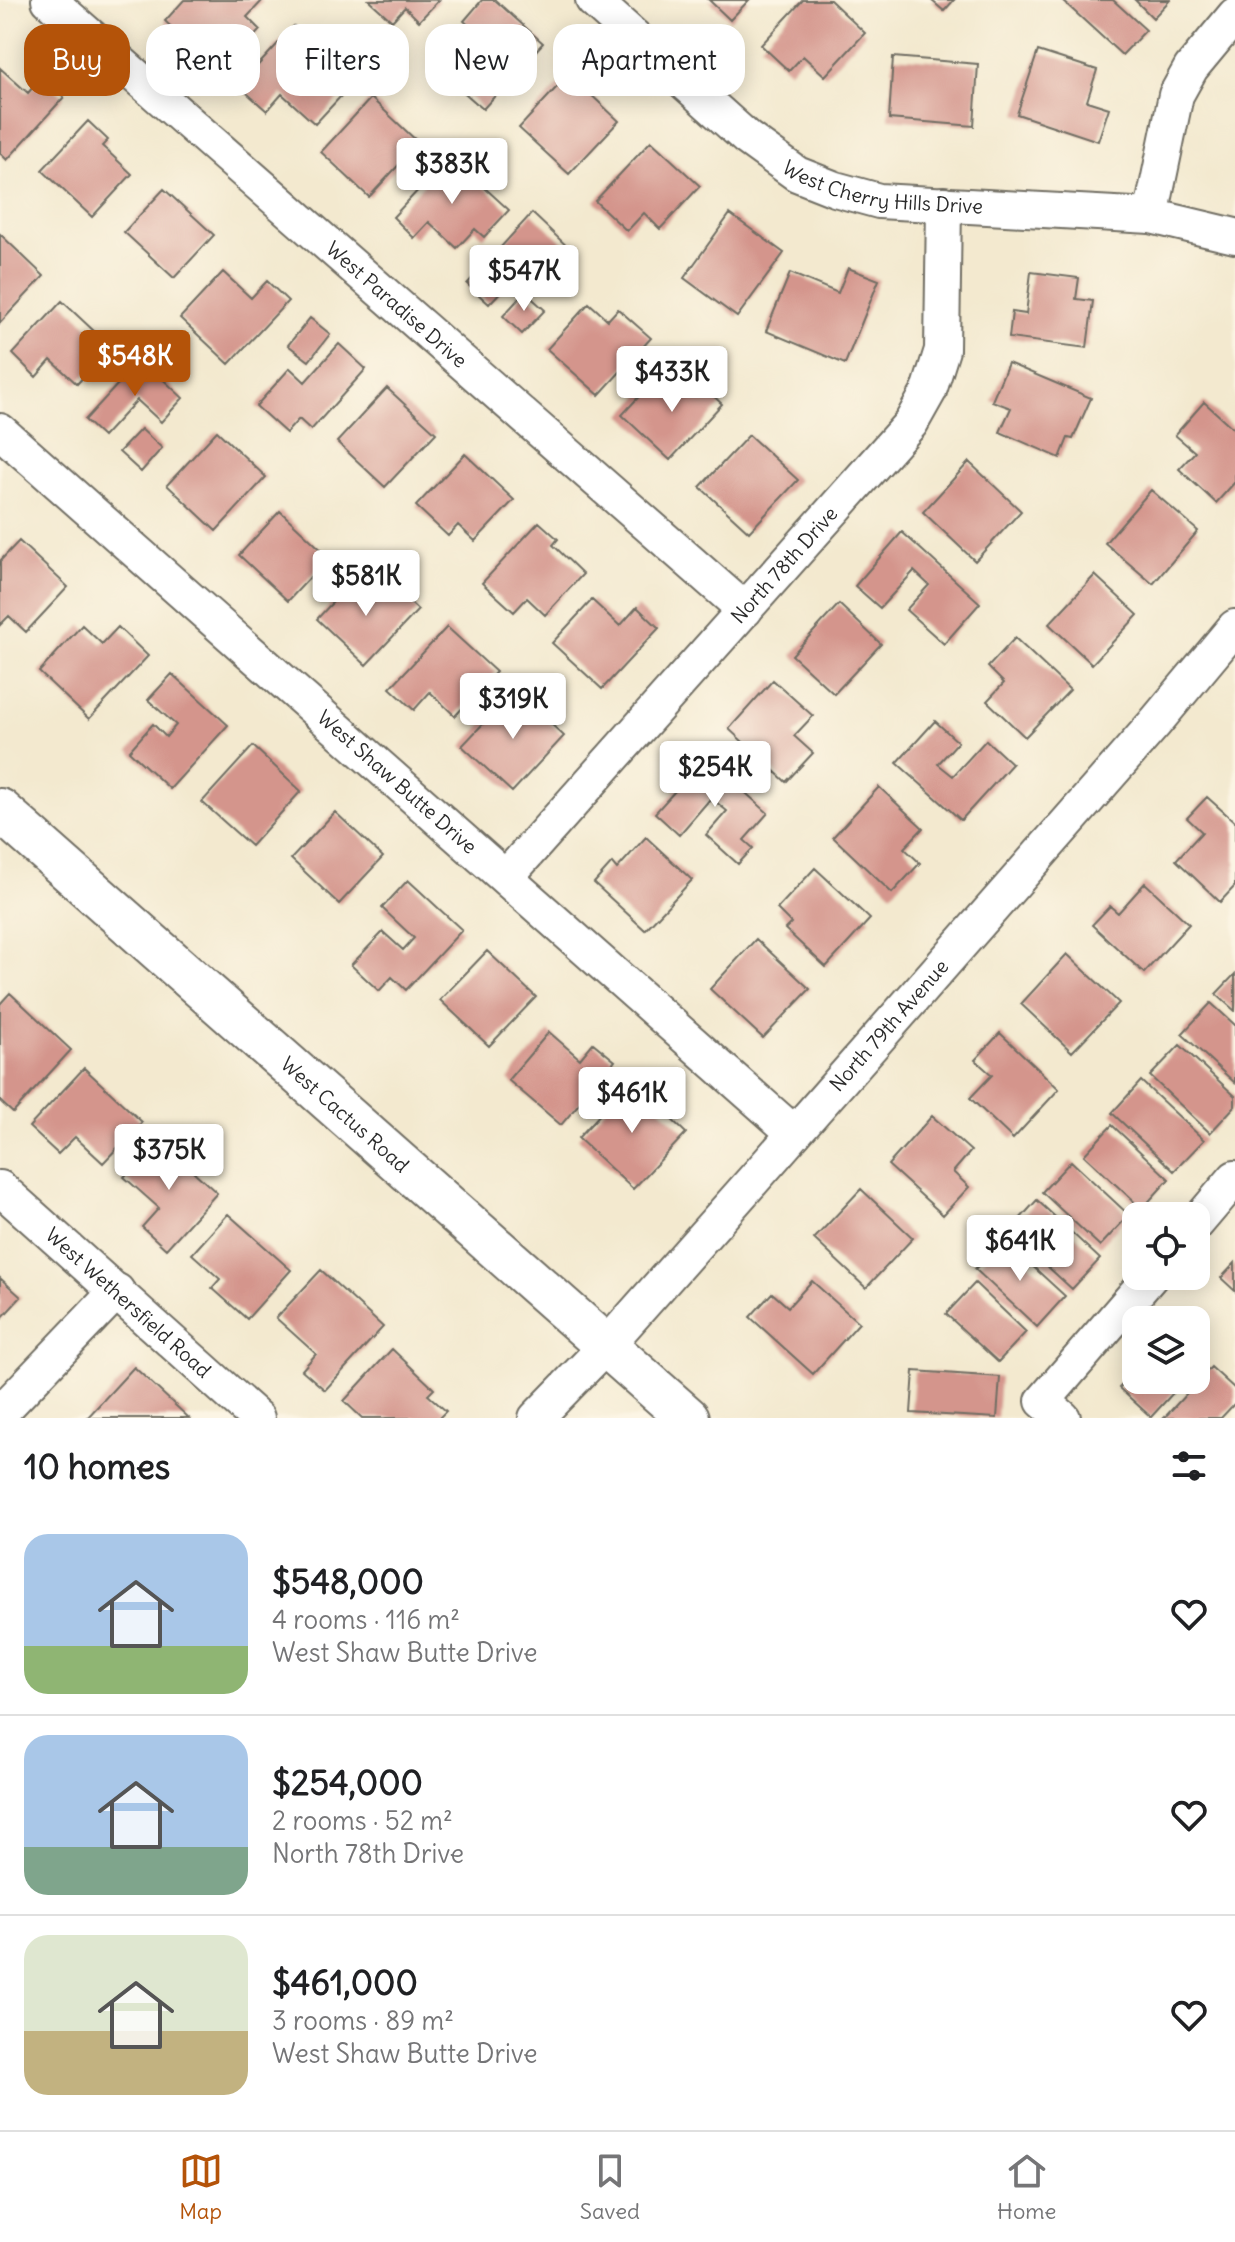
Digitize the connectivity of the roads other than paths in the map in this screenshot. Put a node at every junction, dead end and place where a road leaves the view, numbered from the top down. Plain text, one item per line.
1 (49, 0) edge
2 (593, 0) edge
3 (1235, 15) edge
4 (944, 204) junction
5 (1151, 216) junction
6 (1235, 236) edge
7 (0, 431) edge
8 (745, 610) junction
9 (1235, 627) edge
10 (0, 810) edge
11 (506, 877) junction
12 (794, 1133) junction
13 (1235, 1178) edge
14 (0, 1188) edge
15 (1210, 1207) edge
16 (1141, 1290) edge
17 (117, 1291) junction
18 (606, 1346) junction
19 (1053, 1409) edge
20 (0, 1413) edge
21 (257, 1418) edge
22 (536, 1418) edge
23 (688, 1418) edge

1 - 8 street, West Paradise Drive
2 - 4 street, West Cherry Hills Drive
3 - 5 street
4 - 5 street, West Cherry Hills Drive
4 - 8 street, North 78th Drive
5 - 6 street, West Cherry Hills Drive
7 - 11 street, West Shaw Butte Drive
8 - 11 street, North 78th Drive
9 - 12 street, North 79th Avenue
10 - 18 main road, West Cactus Road
11 - 12 street, West Shaw Butte Drive
12 - 18 street, North 79th Avenue
13 - 15 street
14 - 17 street, West Wethersfield Road
16 - 19 street
17 - 20 street
17 - 21 street, West Wethersfield Road
18 - 22 street, North 79th Avenue
18 - 23 main road, West Cactus Road

